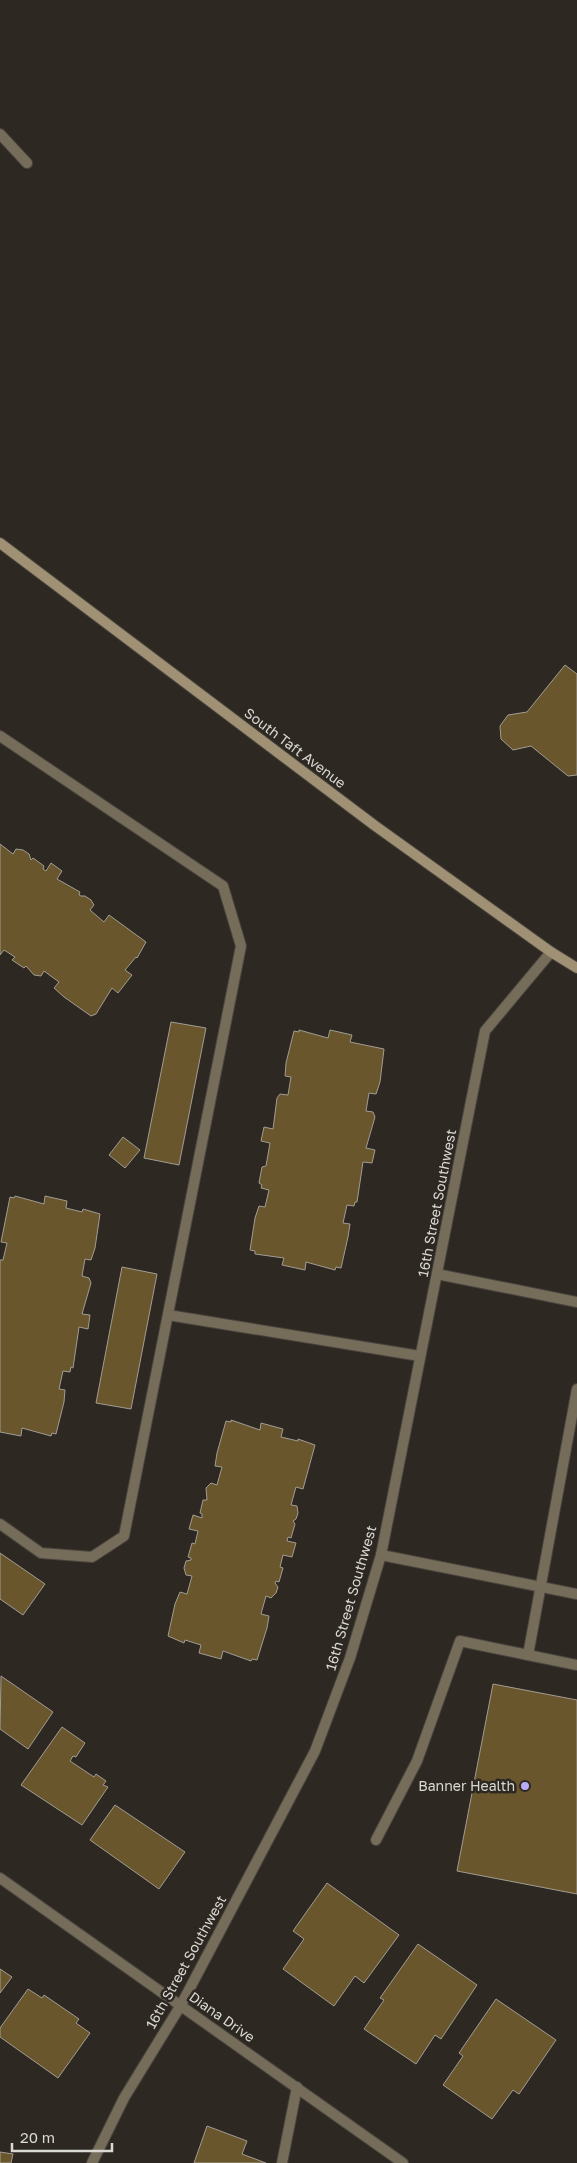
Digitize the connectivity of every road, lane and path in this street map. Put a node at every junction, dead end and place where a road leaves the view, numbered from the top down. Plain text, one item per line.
1 (0, 134) edge
2 (27, 163) dead end
3 (0, 543) edge
4 (0, 736) edge
5 (551, 952) junction
6 (577, 968) edge
7 (437, 1274) junction
8 (577, 1302) edge
9 (168, 1315) junction
10 (420, 1356) junction
11 (577, 1389) edge
12 (0, 1524) edge
13 (381, 1555) junction
14 (540, 1586) junction
15 (577, 1594) edge
16 (528, 1656) junction
17 (577, 1665) edge
18 (376, 1840) dead end
19 (0, 1878) edge
20 (181, 2005) junction
21 (297, 2087) junction
22 (92, 2163) edge
23 (282, 2163) edge
24 (403, 2163) edge

1 - 2 street
3 - 5 main road, South Taft Avenue
4 - 9 street
5 - 6 main road, South Taft Avenue
5 - 7 street, 16th Street Southwest
7 - 8 street
7 - 10 street, 16th Street Southwest
9 - 10 street
9 - 12 street
10 - 13 street, 16th Street Southwest
11 - 14 street
13 - 14 street
13 - 20 street, 16th Street Southwest
14 - 15 street
14 - 16 street
16 - 17 street
16 - 18 street
19 - 20 street, Diana Drive
20 - 21 street, Diana Drive
20 - 22 street, 16th Street Southwest
21 - 23 street
21 - 24 street, Diana Drive

